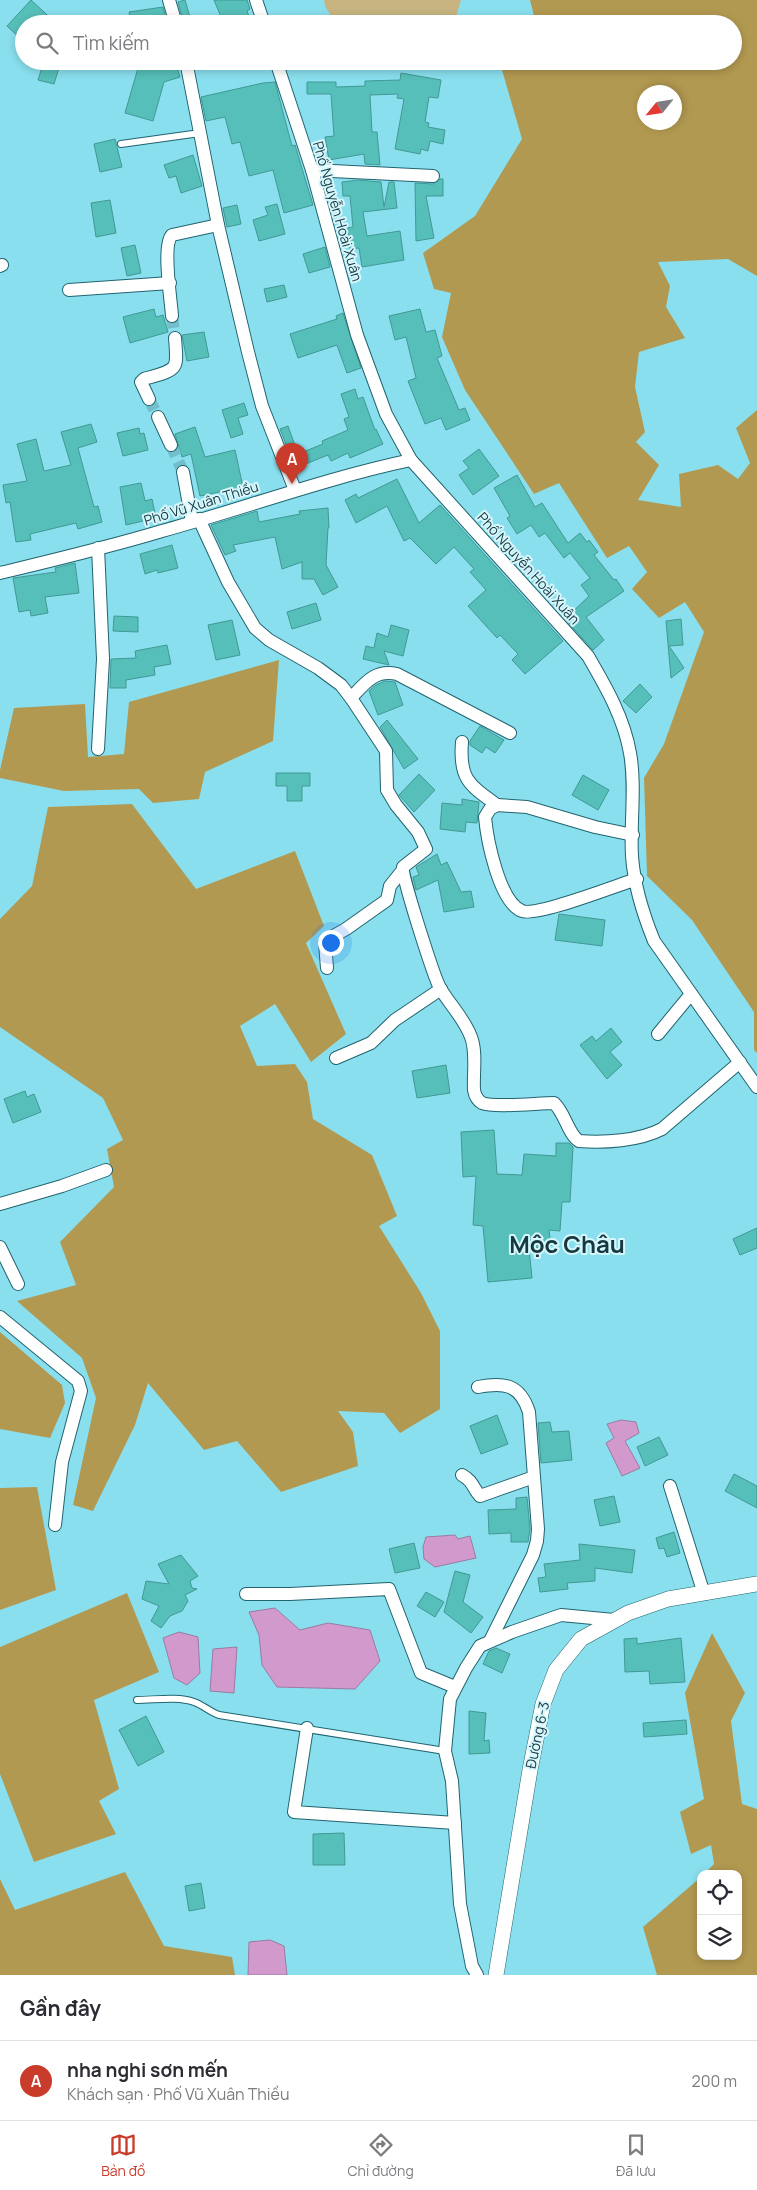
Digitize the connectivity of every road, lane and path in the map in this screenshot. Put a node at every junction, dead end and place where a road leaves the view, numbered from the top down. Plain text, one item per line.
1 (169, 0) edge
2 (256, 0) edge
3 (173, 15) edge
4 (261, 15) edge
5 (188, 70) edge
6 (279, 70) edge
7 (200, 133) junction
8 (121, 144) dead end
9 (312, 170) junction
10 (433, 176) dead end
11 (218, 225) junction
12 (170, 283) junction
13 (70, 290) dead end
14 (172, 316) tunnel mouth
15 (175, 338) tunnel mouth
16 (149, 399) tunnel mouth
17 (158, 417) tunnel mouth
18 (171, 446) tunnel mouth
19 (411, 460) junction
20 (183, 472) tunnel mouth
21 (295, 490) junction
22 (196, 520) junction
23 (98, 548) junction
24 (0, 573) edge
25 (351, 698) junction
26 (510, 733) dead end
27 (462, 742) dead end
28 (98, 749) dead end
29 (497, 805) junction
30 (633, 835) junction
31 (402, 871) junction
32 (637, 879) junction
33 (327, 968) dead end
34 (440, 989) junction
35 (691, 994) junction
36 (658, 1034) dead end
37 (336, 1058) dead end
38 (740, 1062) junction
39 (757, 1087) edge
40 (106, 1170) dead end
41 (0, 1204) edge
42 (0, 1247) edge
43 (18, 1284) dead end
44 (0, 1316) edge
45 (478, 1387) dead end
46 (462, 1475) dead end
47 (534, 1477) junction
48 (670, 1486) dead end
49 (55, 1525) dead end
50 (757, 1584) edge
51 (705, 1593) junction
52 (246, 1594) dead end
53 (614, 1620) junction
54 (490, 1641) junction
55 (455, 1687) junction
56 (137, 1700) dead end
57 (307, 1728) junction
58 (445, 1751) junction
59 (455, 1824) junction
60 (478, 1975) edge
61 (496, 1975) edge

1 - 3 street
2 - 4 street
5 - 7 street
6 - 9 street, Phố Nguyễn Hoài Xuân
7 - 8 lane
7 - 11 street
9 - 10 street
9 - 19 street, Phố Nguyễn Hoài Xuân
11 - 12 street
11 - 21 street
12 - 13 street
12 - 14 street
15 - 16 street
17 - 18 street
19 - 21 street, Phố Vũ Xuân Thiều
19 - 30 street, Phố Nguyễn Hoài Xuân
20 - 22 street
21 - 22 street, Phố Vũ Xuân Thiều
22 - 23 street, Phố Vũ Xuân Thiều
22 - 25 street
23 - 24 street, Phố Vũ Xuân Thiều
23 - 28 street
25 - 26 street
25 - 31 street
27 - 29 street
29 - 30 street
29 - 32 street
30 - 32 street, Phố Nguyễn Hoài Xuân
31 - 33 street
31 - 34 street
32 - 35 street, Phố Nguyễn Hoài Xuân
34 - 37 street
34 - 38 street
35 - 36 street
35 - 38 street, Phố Nguyễn Hoài Xuân
38 - 39 street, Phố Nguyễn Hoài Xuân
40 - 41 street
42 - 43 street
44 - 49 street
45 - 47 street
46 - 47 street
47 - 54 street
48 - 51 street
50 - 51 street, Đường 6-3
51 - 53 street, Đường 6-3
52 - 55 street
53 - 54 street
53 - 61 street, Đường 6-3
54 - 55 street
55 - 58 street
56 - 57 lane
57 - 58 lane
57 - 59 street
58 - 59 street
59 - 60 street

